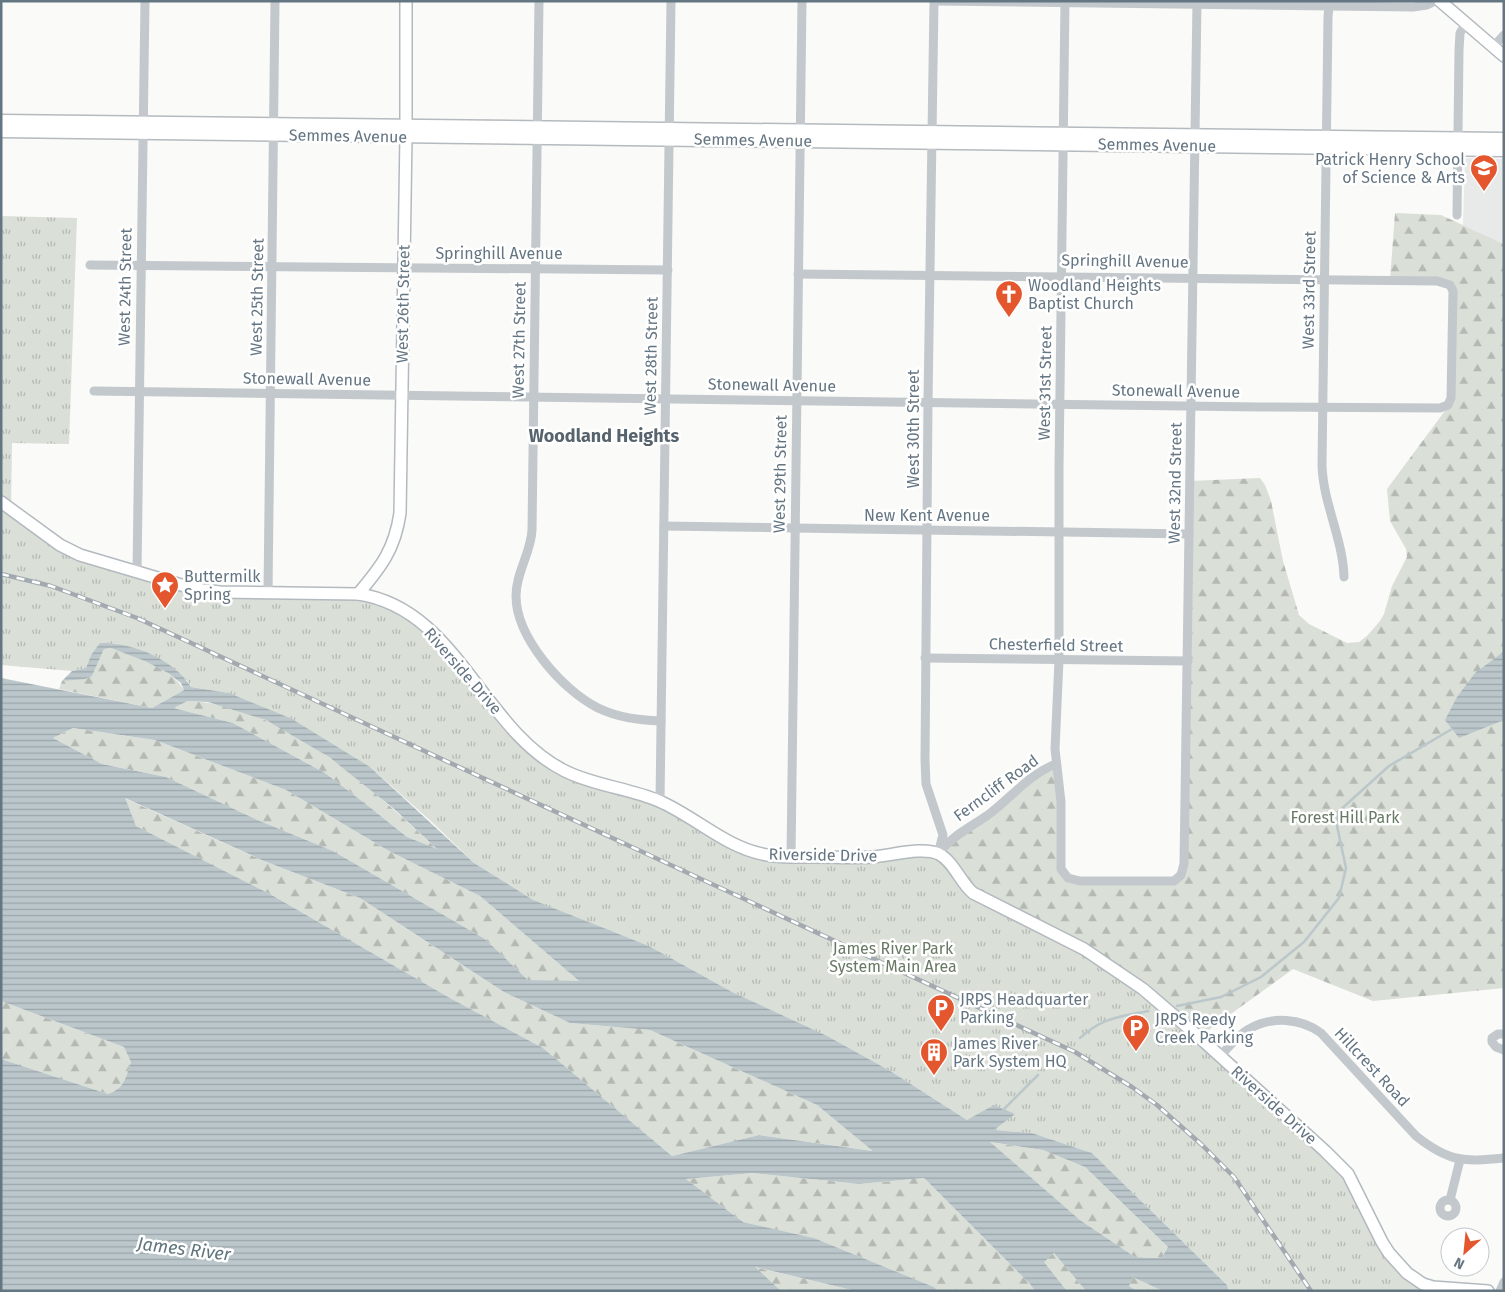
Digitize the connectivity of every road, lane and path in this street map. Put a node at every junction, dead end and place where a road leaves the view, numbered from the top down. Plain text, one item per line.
1 (145, 1) edge
2 (275, 1) edge
3 (406, 1) edge
4 (539, 1) edge
5 (671, 1) edge
6 (802, 1) edge
7 (935, 1) edge
8 (1435, 1) edge
9 (1440, 1) edge
10 (1065, 2) edge
11 (1196, 3) edge
12 (1232, 3) edge
13 (1331, 3) edge
14 (1466, 23) junction
15 (1504, 35) edge
16 (1493, 47) junction
17 (1504, 56) edge
18 (1, 121) edge
19 (142, 128) junction
20 (273, 129) junction
21 (1, 131) edge
22 (406, 131) junction
23 (538, 133) junction
24 (668, 134) junction
25 (799, 136) junction
26 (931, 138) junction
27 (1063, 139) junction
28 (1504, 139) edge
29 (1194, 141) junction
30 (1326, 143) junction
31 (1457, 144) junction
32 (1504, 150) edge
33 (1457, 215) dead end
34 (90, 264) dead end
35 (140, 265) junction
36 (272, 266) junction
37 (404, 268) junction
38 (535, 268) junction
39 (668, 270) junction
40 (798, 274) junction
41 (930, 274) junction
42 (1061, 276) junction
43 (1192, 277) junction
44 (1324, 279) junction
45 (94, 391) dead end
46 (140, 392) junction
47 (271, 394) junction
48 (402, 396) junction
49 (533, 397) junction
50 (666, 399) junction
51 (796, 400) junction
52 (928, 402) junction
53 (1059, 404) junction
54 (1448, 405) joint
55 (1190, 406) junction
56 (1323, 407) junction
57 (1, 502) edge
58 (664, 526) junction
59 (795, 529) junction
60 (927, 530) junction
61 (1058, 531) junction
62 (1189, 534) junction
63 (137, 572) junction
64 (1344, 577) dead end
65 (268, 592) junction
66 (358, 594) junction
67 (925, 658) junction
68 (1059, 660) junction
69 (1188, 661) junction
70 (661, 721) junction
71 (1056, 764) junction
72 (660, 802) junction
73 (938, 854) junction
74 (791, 857) junction
75 (1181, 875) joint
76 (1504, 1034) edge
77 (1504, 1050) edge
78 (1220, 1056) junction
79 (1504, 1158) edge
80 (1460, 1160) junction
81 (1450, 1200) dead end
82 (1504, 1282) edge
83 (1488, 1291) edge
84 (1500, 1291) edge

1 - 19 street, West 24th Street
2 - 20 street, West 25th Street
3 - 22 street, West 26th Street
4 - 23 street, West 27th Street
5 - 24 street, West 28th Street
6 - 25 street, West 29th Street
7 - 10 street
7 - 26 street, West 30th Street
8 - 13 street
9 - 14 street
10 - 11 street
10 - 27 street, West 31st Street
11 - 12 street
11 - 29 street, West 32nd Street
12 - 13 street
13 - 30 street, West 33rd Street
14 - 16 street
14 - 31 street
15 - 16 street
16 - 17 street
18 - 19 main road, Semmes Avenue
19 - 20 main road, Semmes Avenue
19 - 21 main road, Semmes Avenue
19 - 35 street, West 24th Street
20 - 22 main road, Semmes Avenue
20 - 36 street, West 25th Street
22 - 23 main road, Semmes Avenue
22 - 37 street, West 26th Street
23 - 24 main road, Semmes Avenue
23 - 38 street, West 27th Street
24 - 25 main road, Semmes Avenue
24 - 39 street, West 28th Street
25 - 26 main road, Semmes Avenue
25 - 40 street, West 29th Street
26 - 27 main road, Semmes Avenue
26 - 41 street, West 30th Street
27 - 29 main road, Semmes Avenue
27 - 42 street, West 31st Street
28 - 31 main road, Semmes Avenue
29 - 30 main road, Semmes Avenue
29 - 43 street, West 32nd Street
30 - 31 main road, Semmes Avenue
30 - 44 street, West 33rd Street
31 - 32 main road, Semmes Avenue
31 - 33 street
34 - 35 street, Springhill Avenue
35 - 36 street, Springhill Avenue
35 - 46 street, West 24th Street
36 - 37 street, Springhill Avenue
36 - 47 street, West 25th Street
37 - 38 street, Springhill Avenue
37 - 48 street, West 26th Street
38 - 39 street, Springhill Avenue
38 - 49 street, West 27th Street
39 - 50 street, West 28th Street
40 - 41 street, Springhill Avenue
40 - 51 street, West 29th Street
41 - 42 street, Springhill Avenue
41 - 52 street, West 30th Street
42 - 43 street, Springhill Avenue
42 - 53 street, West 31st Street
43 - 44 street, Springhill Avenue
43 - 55 street, West 32nd Street
44 - 54 street, Springhill Avenue
44 - 56 street, West 33rd Street
45 - 46 street, Stonewall Avenue
46 - 47 street, Stonewall Avenue
46 - 63 street, West 24th Street
47 - 48 street, Stonewall Avenue
47 - 65 street, West 25th Street
48 - 49 street, Stonewall Avenue
48 - 66 street, West 26th Street
49 - 50 street, Stonewall Avenue
49 - 70 street, West 27th Street
50 - 51 street, Stonewall Avenue
50 - 58 street, West 28th Street
51 - 52 street, Stonewall Avenue
51 - 59 street, West 29th Street
52 - 53 street, Stonewall Avenue
52 - 60 street, West 30th Street
53 - 55 street, Stonewall Avenue
53 - 61 street, West 31st Street
54 - 56 street, Stonewall Avenue
55 - 56 street, Stonewall Avenue
55 - 62 street, West 32nd Street
56 - 64 street, West 33rd Street
57 - 63 street, Riverside Drive
58 - 59 street, New Kent Avenue
58 - 70 street, West 28th Street
59 - 60 street, New Kent Avenue
59 - 74 street, West 29th Street
60 - 61 street, New Kent Avenue
60 - 67 street, West 30th Street
61 - 62 street, New Kent Avenue
61 - 68 street, West 31st Street
62 - 69 street, West 32nd Street
63 - 65 street, Riverside Drive
65 - 66 street, Riverside Drive
66 - 72 street, Riverside Drive
67 - 68 street, Chesterfield Street
67 - 73 street, West 30th Street
68 - 69 street, Chesterfield Street
68 - 71 street, West 31st Street
69 - 75 street, West 32nd Street
70 - 72 street, West 28th Street
71 - 73 street, Ferncliff Road
71 - 75 street, Ferncliff Road
72 - 74 street, Riverside Drive
73 - 74 street, Riverside Drive
73 - 78 street, Riverside Drive
76 - 77 street
78 - 80 street, Hillcrest Road
78 - 83 street, Riverside Drive
79 - 80 street, Hillcrest Road
80 - 81 street
82 - 84 street

